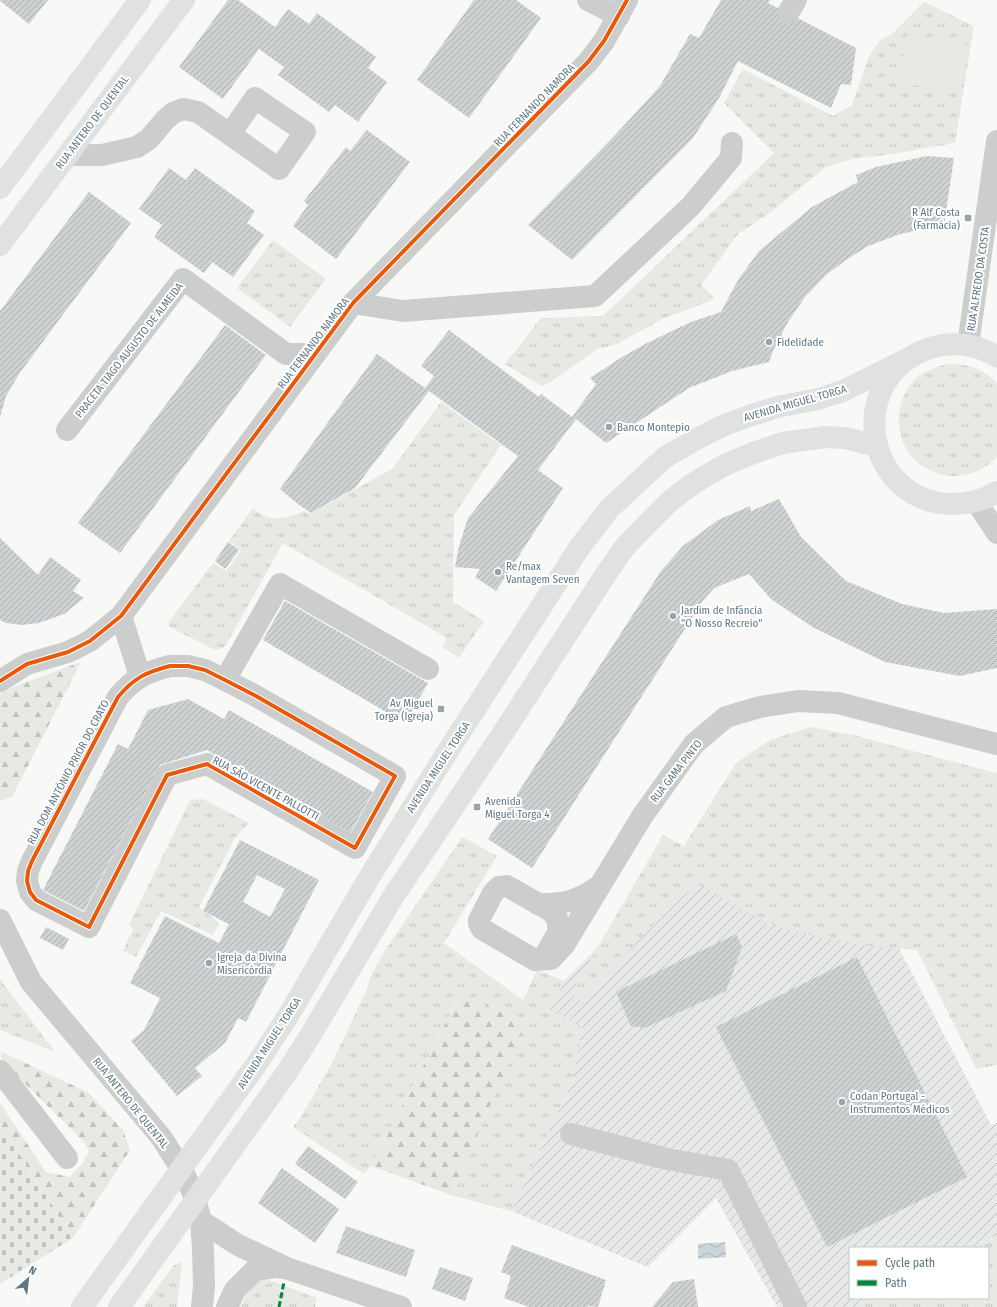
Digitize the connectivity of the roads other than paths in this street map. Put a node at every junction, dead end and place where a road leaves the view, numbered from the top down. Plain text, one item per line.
1 (140, 0) edge
2 (184, 0) edge
3 (588, 0) edge
4 (623, 8) edge
5 (230, 134) dead end
6 (997, 140) edge
7 (732, 143) dead end
8 (68, 155) junction
9 (0, 188) edge
10 (0, 245) edge
11 (353, 303) junction
12 (968, 345) junction
13 (315, 354) junction
14 (997, 357) edge
15 (906, 360) junction
16 (67, 430) dead end
17 (877, 446) junction
18 (997, 492) edge
19 (976, 502) junction
20 (997, 533) edge
21 (121, 616) junction
22 (0, 661) edge
23 (27, 664) junction
24 (428, 669) dead end
25 (140, 676) junction
26 (0, 680) edge
27 (225, 680) junction
28 (997, 744) edge
29 (395, 776) joint
30 (27, 881) joint
31 (601, 884) junction
32 (538, 904) junction
33 (0, 920) edge
34 (543, 959) junction
35 (0, 1071) edge
36 (571, 1134) dead end
37 (67, 1158) dead end
38 (201, 1221) junction
39 (289, 1269) junction
40 (82, 1307) edge
41 (118, 1307) edge
42 (202, 1307) edge
43 (227, 1307) edge
44 (401, 1307) edge
45 (796, 1307) edge

1 - 9 main road
2 - 8 main road, RUA ANTERO DE QUENTAL
3 - 4 street
4 - 11 street, RUA FERNANDO NAMORA
5 - 8 street
6 - 12 street, RUA ALFREDO DA COSTA
7 - 11 street
8 - 10 main road, RUA ANTERO DE QUENTAL
11 - 13 street, RUA FERNANDO NAMORA
12 - 14 main road
12 - 15 main road
13 - 16 street, PRACETA TIAGO AUGUSTO DE ALMEIDA
13 - 21 street, RUA FERNANDO NAMORA
15 - 17 main road
15 - 40 main road, AVENIDA MIGUEL TORGA
17 - 19 main road
17 - 41 main road
18 - 19 main road
19 - 20 street
21 - 23 street, RUA FERNANDO NAMORA
21 - 25 street
22 - 23 street
23 - 26 street
24 - 27 street
25 - 27 street, RUA DOM ANTÓNIO PRIOR DO CRATO
25 - 30 street, RUA DOM ANTÓNIO PRIOR DO CRATO
27 - 29 street, RUA DOM ANTÓNIO PRIOR DO CRATO
28 - 31 street, RUA GAMA PINTO
29 - 30 street, RUA SÃO VICENTE PALLOTTI
31 - 32 street, RUA GAMA PINTO
31 - 34 street, RUA GAMA PINTO
32 - 34 street
32 - 34 street
33 - 38 street, RUA ANTERO DE QUENTAL
35 - 37 street
36 - 45 street
38 - 39 street
38 - 42 street, RUA ANTERO DE QUENTAL
39 - 43 street
39 - 44 street

